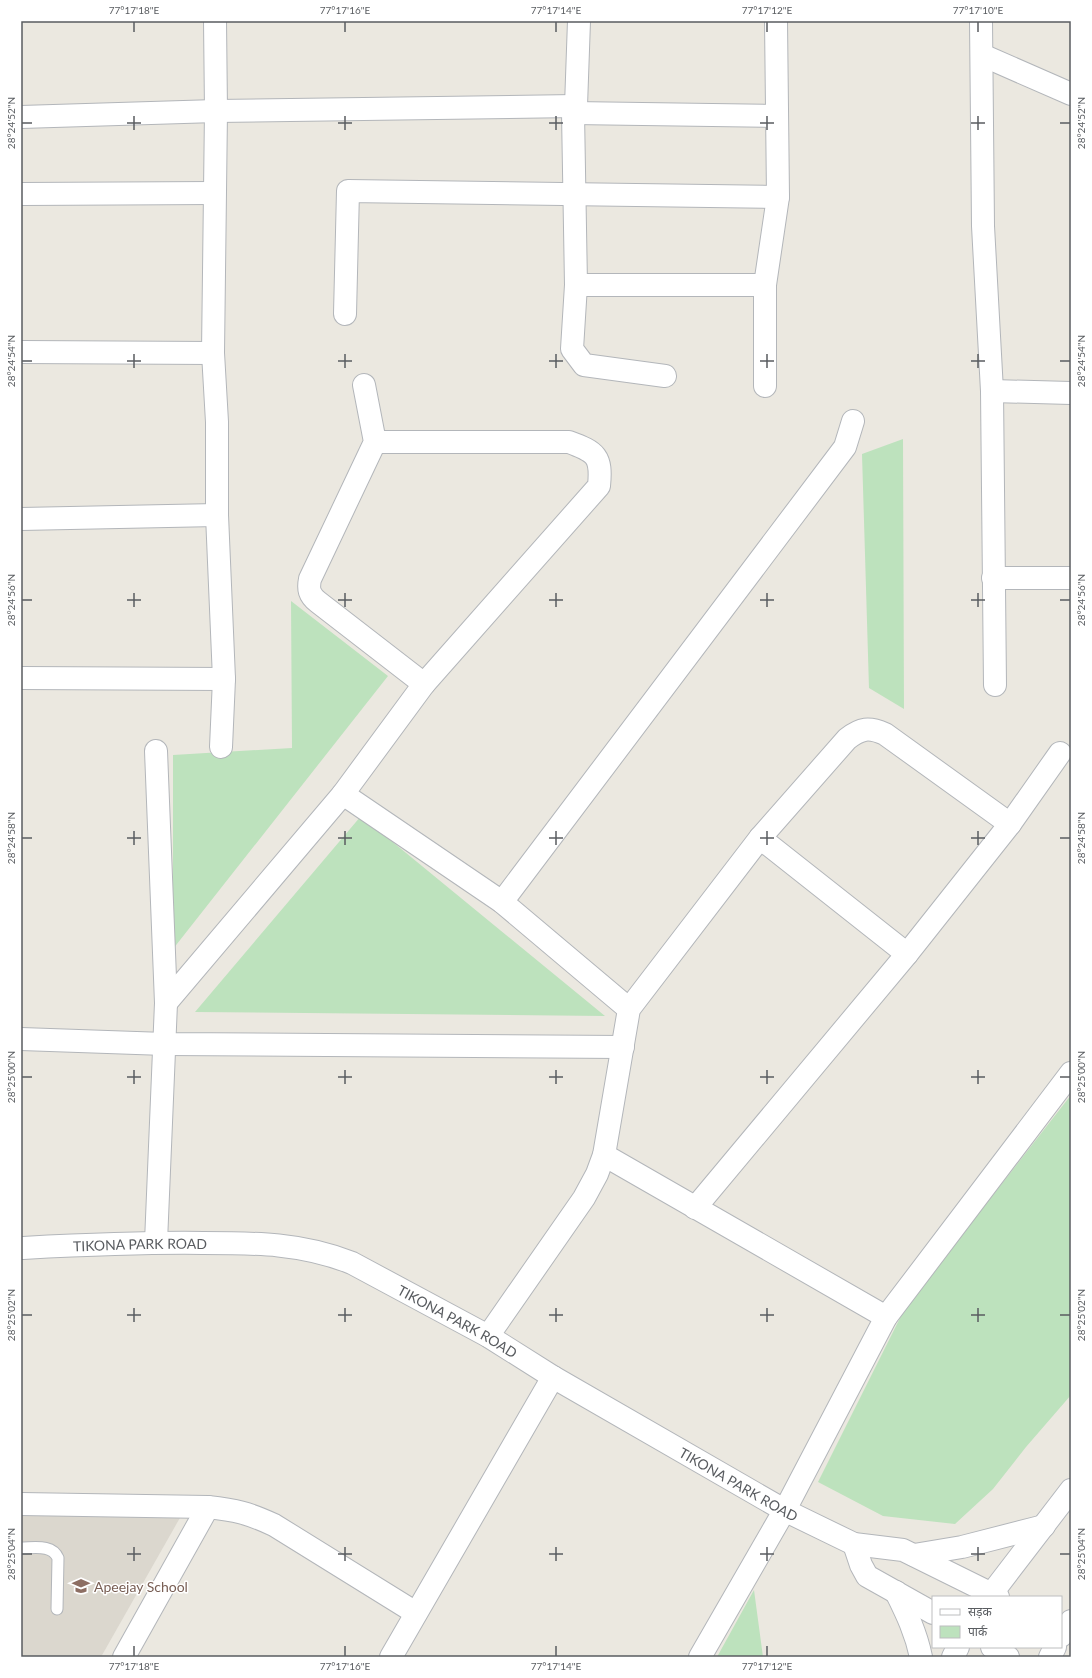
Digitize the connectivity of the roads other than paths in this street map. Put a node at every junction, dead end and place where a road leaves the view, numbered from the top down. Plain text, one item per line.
1 (215, 21) edge
2 (580, 21) edge
3 (776, 21) edge
4 (981, 21) edge
5 (982, 55) junction
6 (1071, 94) edge
7 (574, 110) junction
8 (216, 111) junction
9 (777, 116) junction
10 (21, 117) edge
11 (214, 193) junction
12 (21, 194) edge
13 (574, 194) junction
14 (778, 197) junction
15 (576, 285) junction
16 (764, 285) junction
17 (345, 314) dead end
18 (21, 352) edge
19 (213, 354) junction
20 (665, 376) dead end
21 (364, 385) dead end
22 (765, 386) dead end
23 (992, 391) junction
24 (1071, 394) edge
25 (853, 421) dead end
26 (375, 442) junction
27 (217, 514) junction
28 (21, 519) edge
29 (993, 578) junction
30 (1071, 578) edge
31 (21, 678) edge
32 (224, 679) junction
33 (424, 684) junction
34 (995, 685) dead end
35 (221, 747) dead end
36 (156, 751) dead end
37 (1060, 753) dead end
38 (343, 794) junction
39 (1010, 824) junction
40 (760, 838) junction
41 (502, 902) junction
42 (907, 954) junction
43 (166, 1003) junction
44 (629, 1009) junction
45 (21, 1039) edge
46 (165, 1044) junction
47 (623, 1047) junction
48 (1071, 1073) edge
49 (604, 1155) junction
50 (695, 1208) junction
51 (156, 1242) junction
52 (21, 1248) edge
53 (886, 1317) junction
54 (488, 1336) junction
55 (553, 1377) junction
56 (1071, 1490) edge
57 (21, 1504) edge
58 (208, 1507) junction
59 (784, 1510) junction
60 (1044, 1526) junction
61 (854, 1544) junction
62 (21, 1548) edge
63 (914, 1555) junction
64 (896, 1592) junction
65 (993, 1596) edge
66 (57, 1609) dead end
67 (932, 1612) edge
68 (416, 1613) junction
69 (1071, 1621) edge
70 (1062, 1634) edge
71 (1062, 1637) edge
72 (1071, 1645) edge
73 (957, 1648) edge
74 (994, 1648) edge
75 (1054, 1648) edge
76 (124, 1657) edge
77 (391, 1657) edge
78 (700, 1657) edge
79 (921, 1657) edge
80 (952, 1657) edge
81 (1008, 1657) edge
82 (1050, 1657) edge

1 - 8 street
2 - 7 street
3 - 9 street
4 - 5 street
5 - 6 street
5 - 23 street
7 - 8 street
7 - 9 street
7 - 13 street
8 - 10 street
8 - 11 street
9 - 14 street
11 - 12 street
11 - 19 street
13 - 14 street
13 - 15 street
13 - 17 street
14 - 16 street
15 - 16 street
15 - 20 street
16 - 22 street
18 - 19 street
19 - 27 street
21 - 26 street
23 - 24 street
23 - 29 street
25 - 41 street
26 - 33 street
26 - 33 street
27 - 28 street
27 - 32 street
29 - 30 street
29 - 34 street
31 - 32 street
32 - 35 street
33 - 38 street
36 - 43 street
37 - 39 street
38 - 41 street
38 - 43 street
39 - 40 street
39 - 42 street
40 - 42 street
40 - 44 street
41 - 44 street
42 - 50 street
43 - 46 street
44 - 47 street
45 - 46 street
46 - 47 street
46 - 51 street
47 - 49 street
48 - 53 street
49 - 50 street
49 - 54 street
50 - 53 street
51 - 52 street, TIKONA PARK ROAD
51 - 54 street, TIKONA PARK ROAD
53 - 59 street
54 - 55 street, TIKONA PARK ROAD
55 - 59 street, TIKONA PARK ROAD
55 - 68 street
56 - 60 street
57 - 58 street
58 - 68 street
58 - 76 street
59 - 61 street, TIKONA PARK ROAD
59 - 78 street
60 - 63 street, TIKONA PARK ROAD
60 - 65 street
61 - 63 street, TIKONA PARK ROAD
61 - 64 street
62 - 66 lane
63 - 65 street, TIKONA PARK ROAD
64 - 67 street
64 - 79 street
68 - 77 street
69 - 70 street
71 - 72 street
73 - 80 street
74 - 81 street
75 - 82 street

